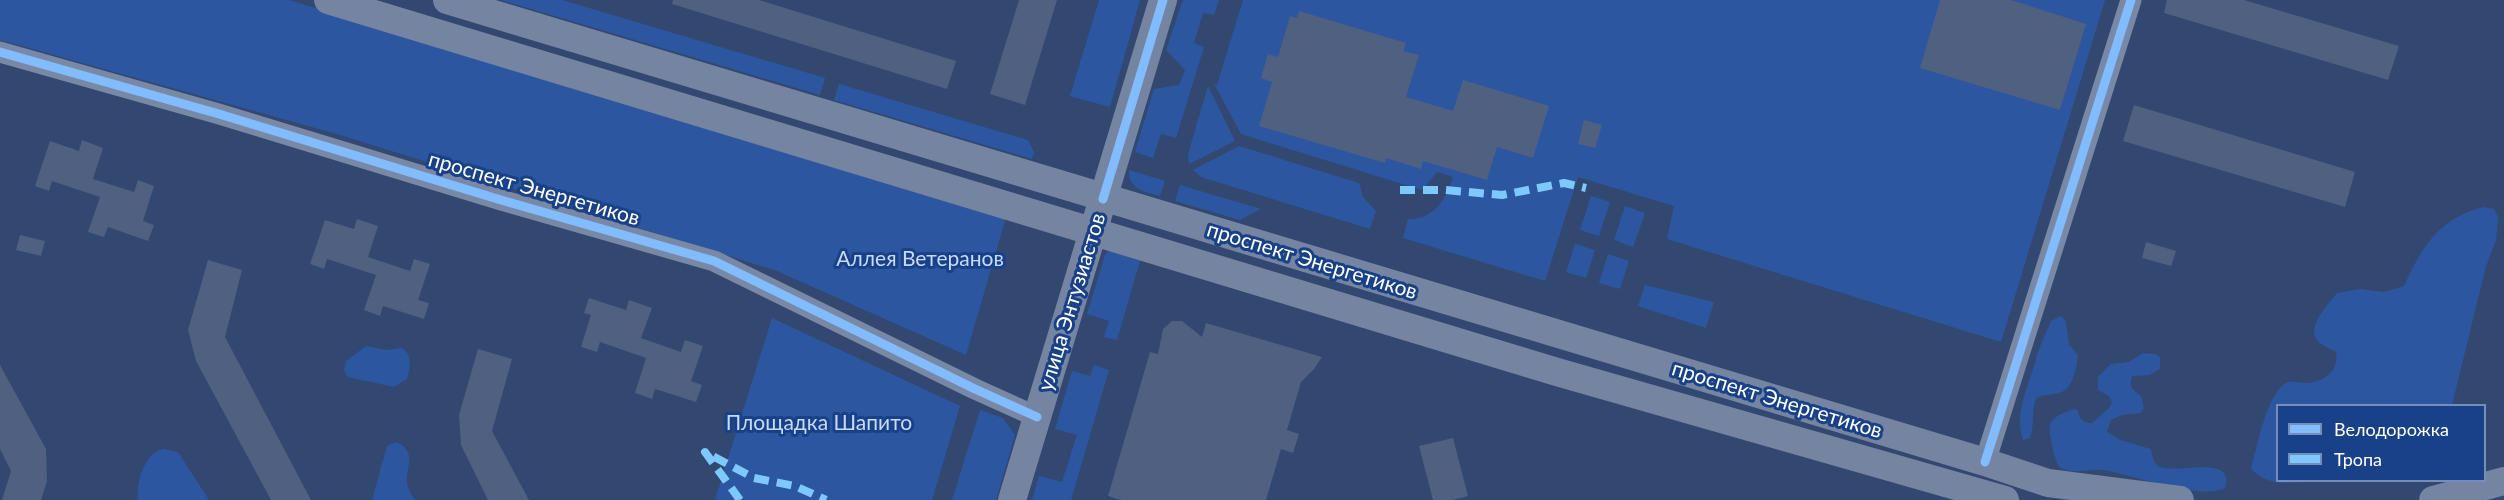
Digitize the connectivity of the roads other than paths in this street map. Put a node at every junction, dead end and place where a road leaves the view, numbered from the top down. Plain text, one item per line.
1 (327, 0) edge
2 (447, 0) edge
3 (1163, 0) edge
4 (2131, 0) edge
5 (0, 52) edge
6 (1103, 199) junction
7 (1093, 231) junction
8 (1564, 337) junction
9 (1557, 372) junction
10 (1699, 377) junction
11 (1802, 407) junction
12 (1689, 410) junction
13 (1037, 417) junction
14 (1793, 439) junction
15 (1985, 462) junction
16 (2504, 481) edge
17 (2047, 491) edge
18 (1012, 500) edge
19 (2005, 500) edge
20 (2180, 500) edge
21 (2433, 500) edge

1 - 7 main road, проспект Энергетиков
2 - 6 main road, проспект Энергетиков
3 - 6 main road, улица Энтузиастов
4 - 15 street
5 - 13 street, проспект Энергетиков
6 - 7 main road, улица Энтузиастов
6 - 8 main road, проспект Энергетиков
7 - 9 main road, проспект Энергетиков
7 - 13 main road, улица Энтузиастов
8 - 9 main road
8 - 10 main road, проспект Энергетиков
9 - 12 main road, проспект Энергетиков
10 - 11 main road, проспект Энергетиков
10 - 12 main road
11 - 14 main road
11 - 15 main road, проспект Энергетиков
12 - 14 main road, проспект Энергетиков
13 - 18 main road, улица Энтузиастов
14 - 19 main road, проспект Энергетиков
15 - 17 main road, проспект Энергетиков
16 - 21 main road
17 - 20 main road, проспект Энергетиков

